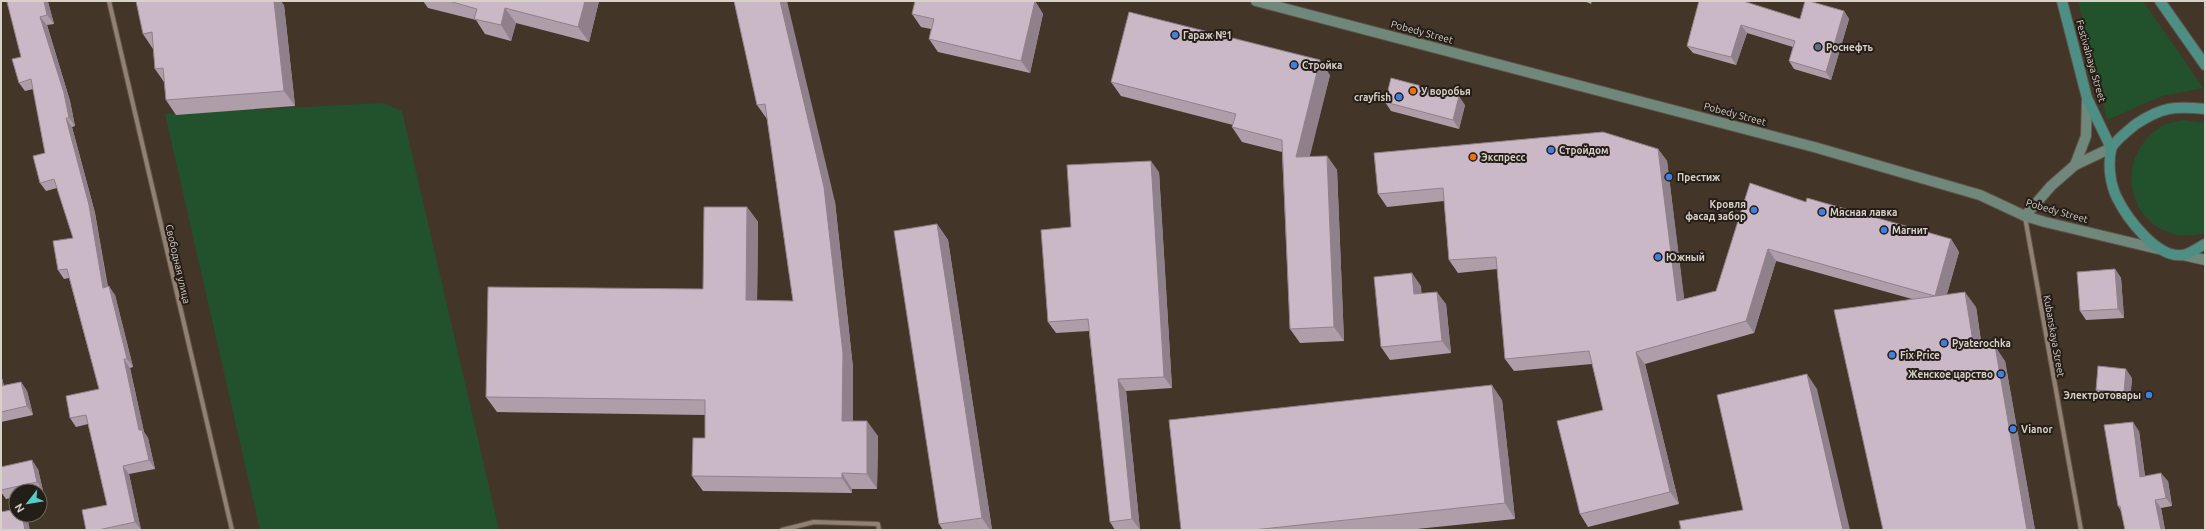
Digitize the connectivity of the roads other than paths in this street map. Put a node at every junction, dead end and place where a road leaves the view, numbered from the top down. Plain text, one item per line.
1 (109, 1) edge
2 (1256, 1) edge
3 (2062, 1) edge
4 (2160, 1) edge
5 (2205, 65) edge
6 (2087, 98) junction
7 (2205, 109) edge
8 (2111, 148) junction
9 (2075, 165) junction
10 (2025, 216) junction
11 (2205, 244) edge
12 (2158, 249) junction
13 (2183, 255) junction
14 (2205, 260) edge
15 (232, 530) edge
16 (782, 530) edge
17 (879, 530) edge
18 (2081, 530) edge

1 - 15 street, Свободная улица
2 - 10 street, Pobedy Street
3 - 6 main road, Festivalnaya Street
4 - 5 main road
6 - 8 main road, Festivalnaya Street
6 - 9 street
7 - 8 main road
8 - 9 street
8 - 12 main road
9 - 10 street
10 - 12 street, Pobedy Street
10 - 18 street, Kubanskaya Street
11 - 13 main road
12 - 13 main road, Pobedy Street
13 - 14 street, Pobedy Street
16 - 17 street

